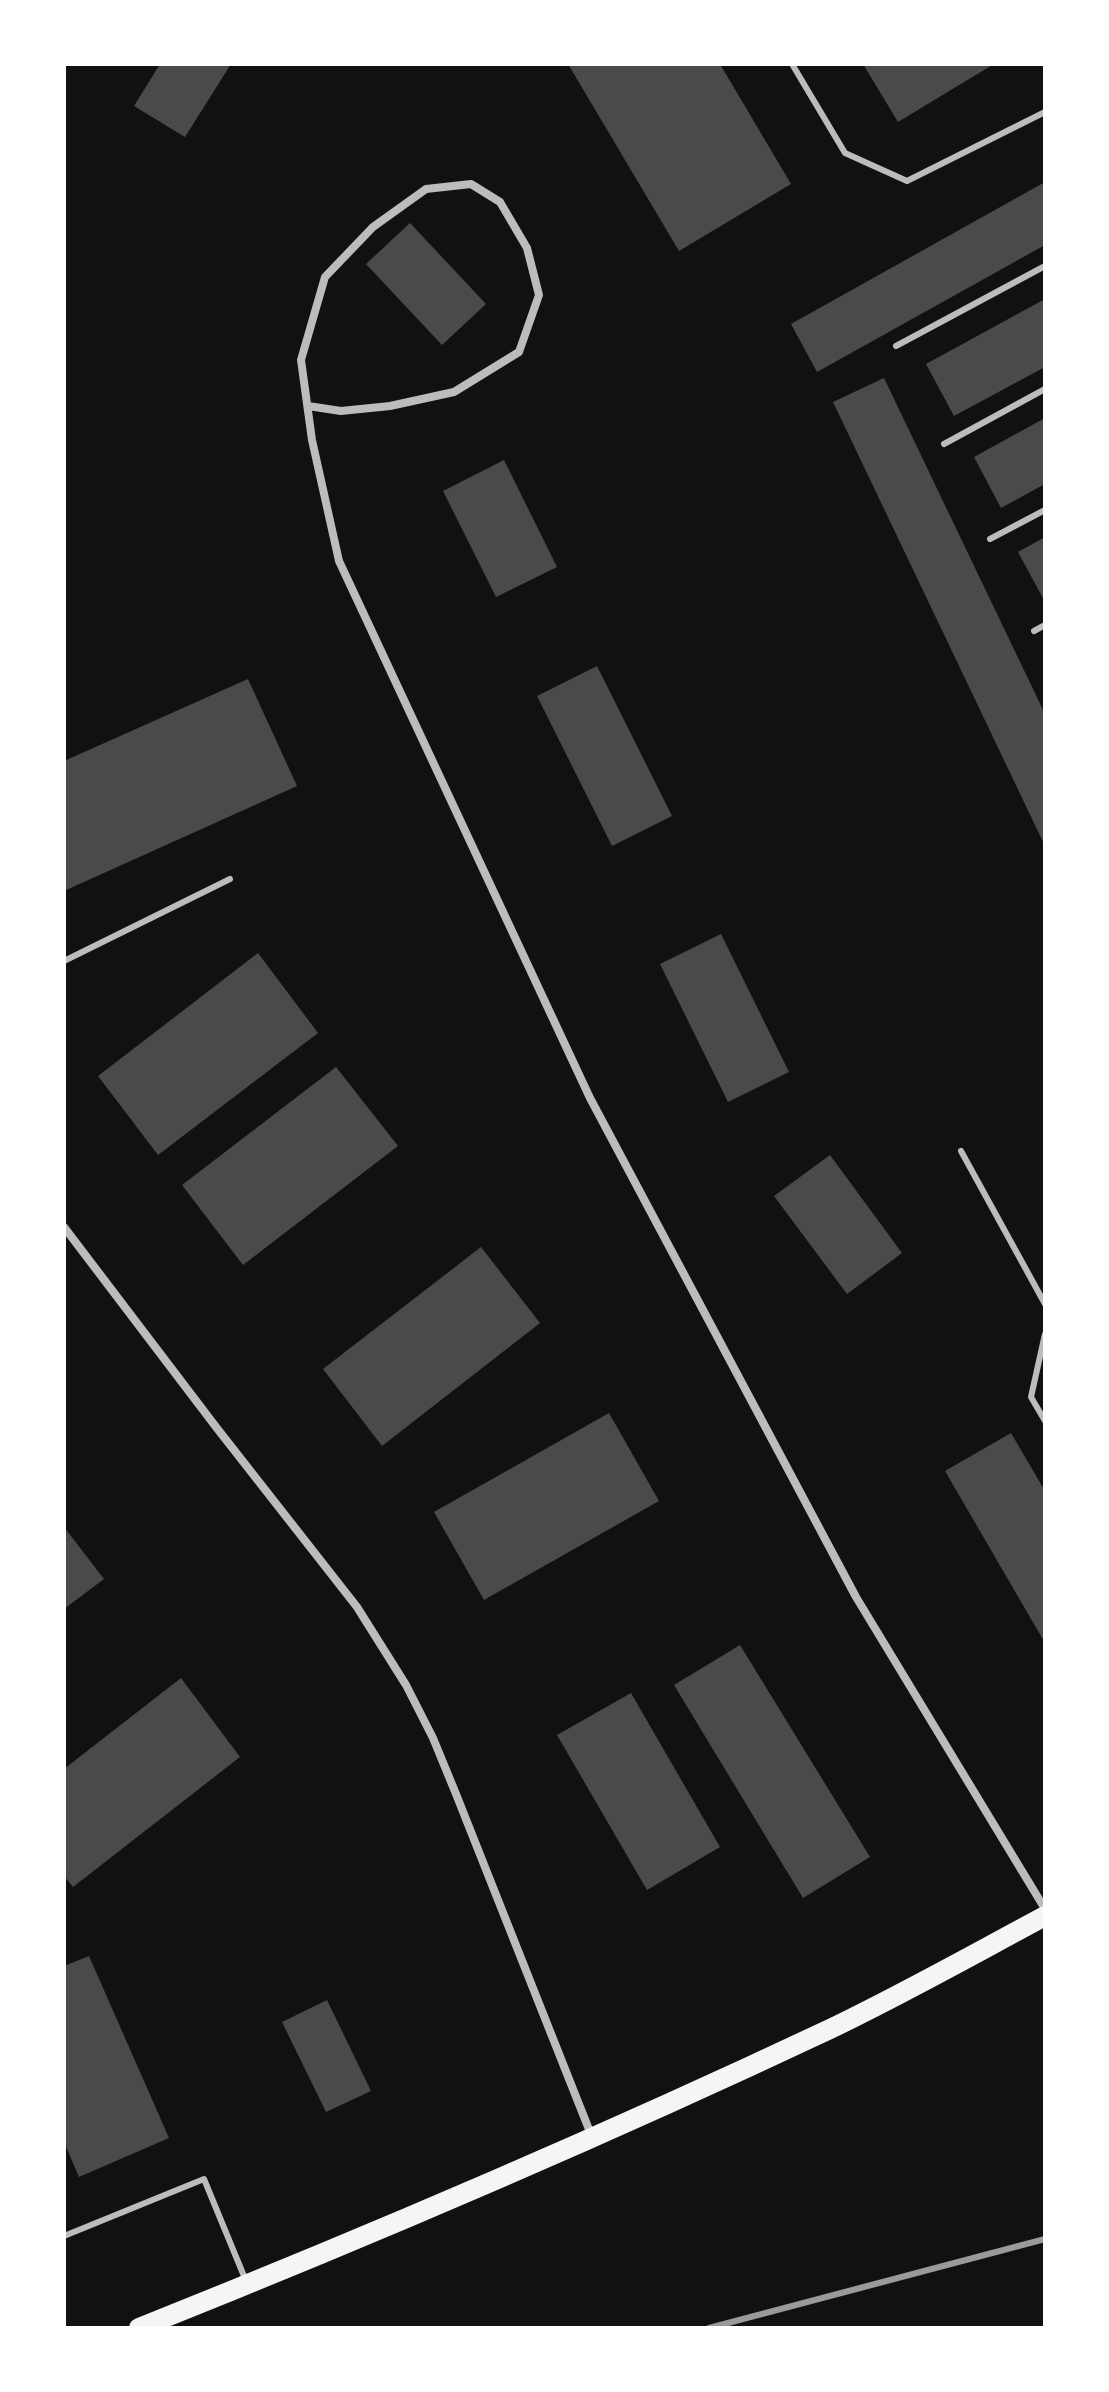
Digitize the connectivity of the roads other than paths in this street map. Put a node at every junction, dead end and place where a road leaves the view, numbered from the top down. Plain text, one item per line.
1 (792, 64) edge
2 (1045, 112) edge
3 (1045, 266) edge
4 (896, 346) dead end
5 (1045, 389) edge
6 (308, 406) junction
7 (944, 444) dead end
8 (1045, 510) edge
9 (990, 539) dead end
10 (1045, 625) edge
11 (1034, 631) dead end
12 (230, 879) dead end
13 (64, 961) edge
14 (961, 1151) dead end
15 (64, 1227) edge
16 (1045, 1304) edge
17 (1045, 1334) edge
18 (1045, 1421) edge
19 (1045, 1909) edge
20 (1045, 1916) edge
21 (592, 2138) junction
22 (64, 2236) edge
23 (247, 2285) junction
24 (139, 2328) edge

1 - 2 lane
3 - 4 lane
5 - 7 lane
6 - 6 street
6 - 19 street
8 - 9 lane
10 - 11 lane
12 - 13 lane
14 - 16 lane
15 - 21 street
17 - 18 lane
20 - 21 main road
21 - 23 main road
22 - 23 lane
23 - 24 main road

